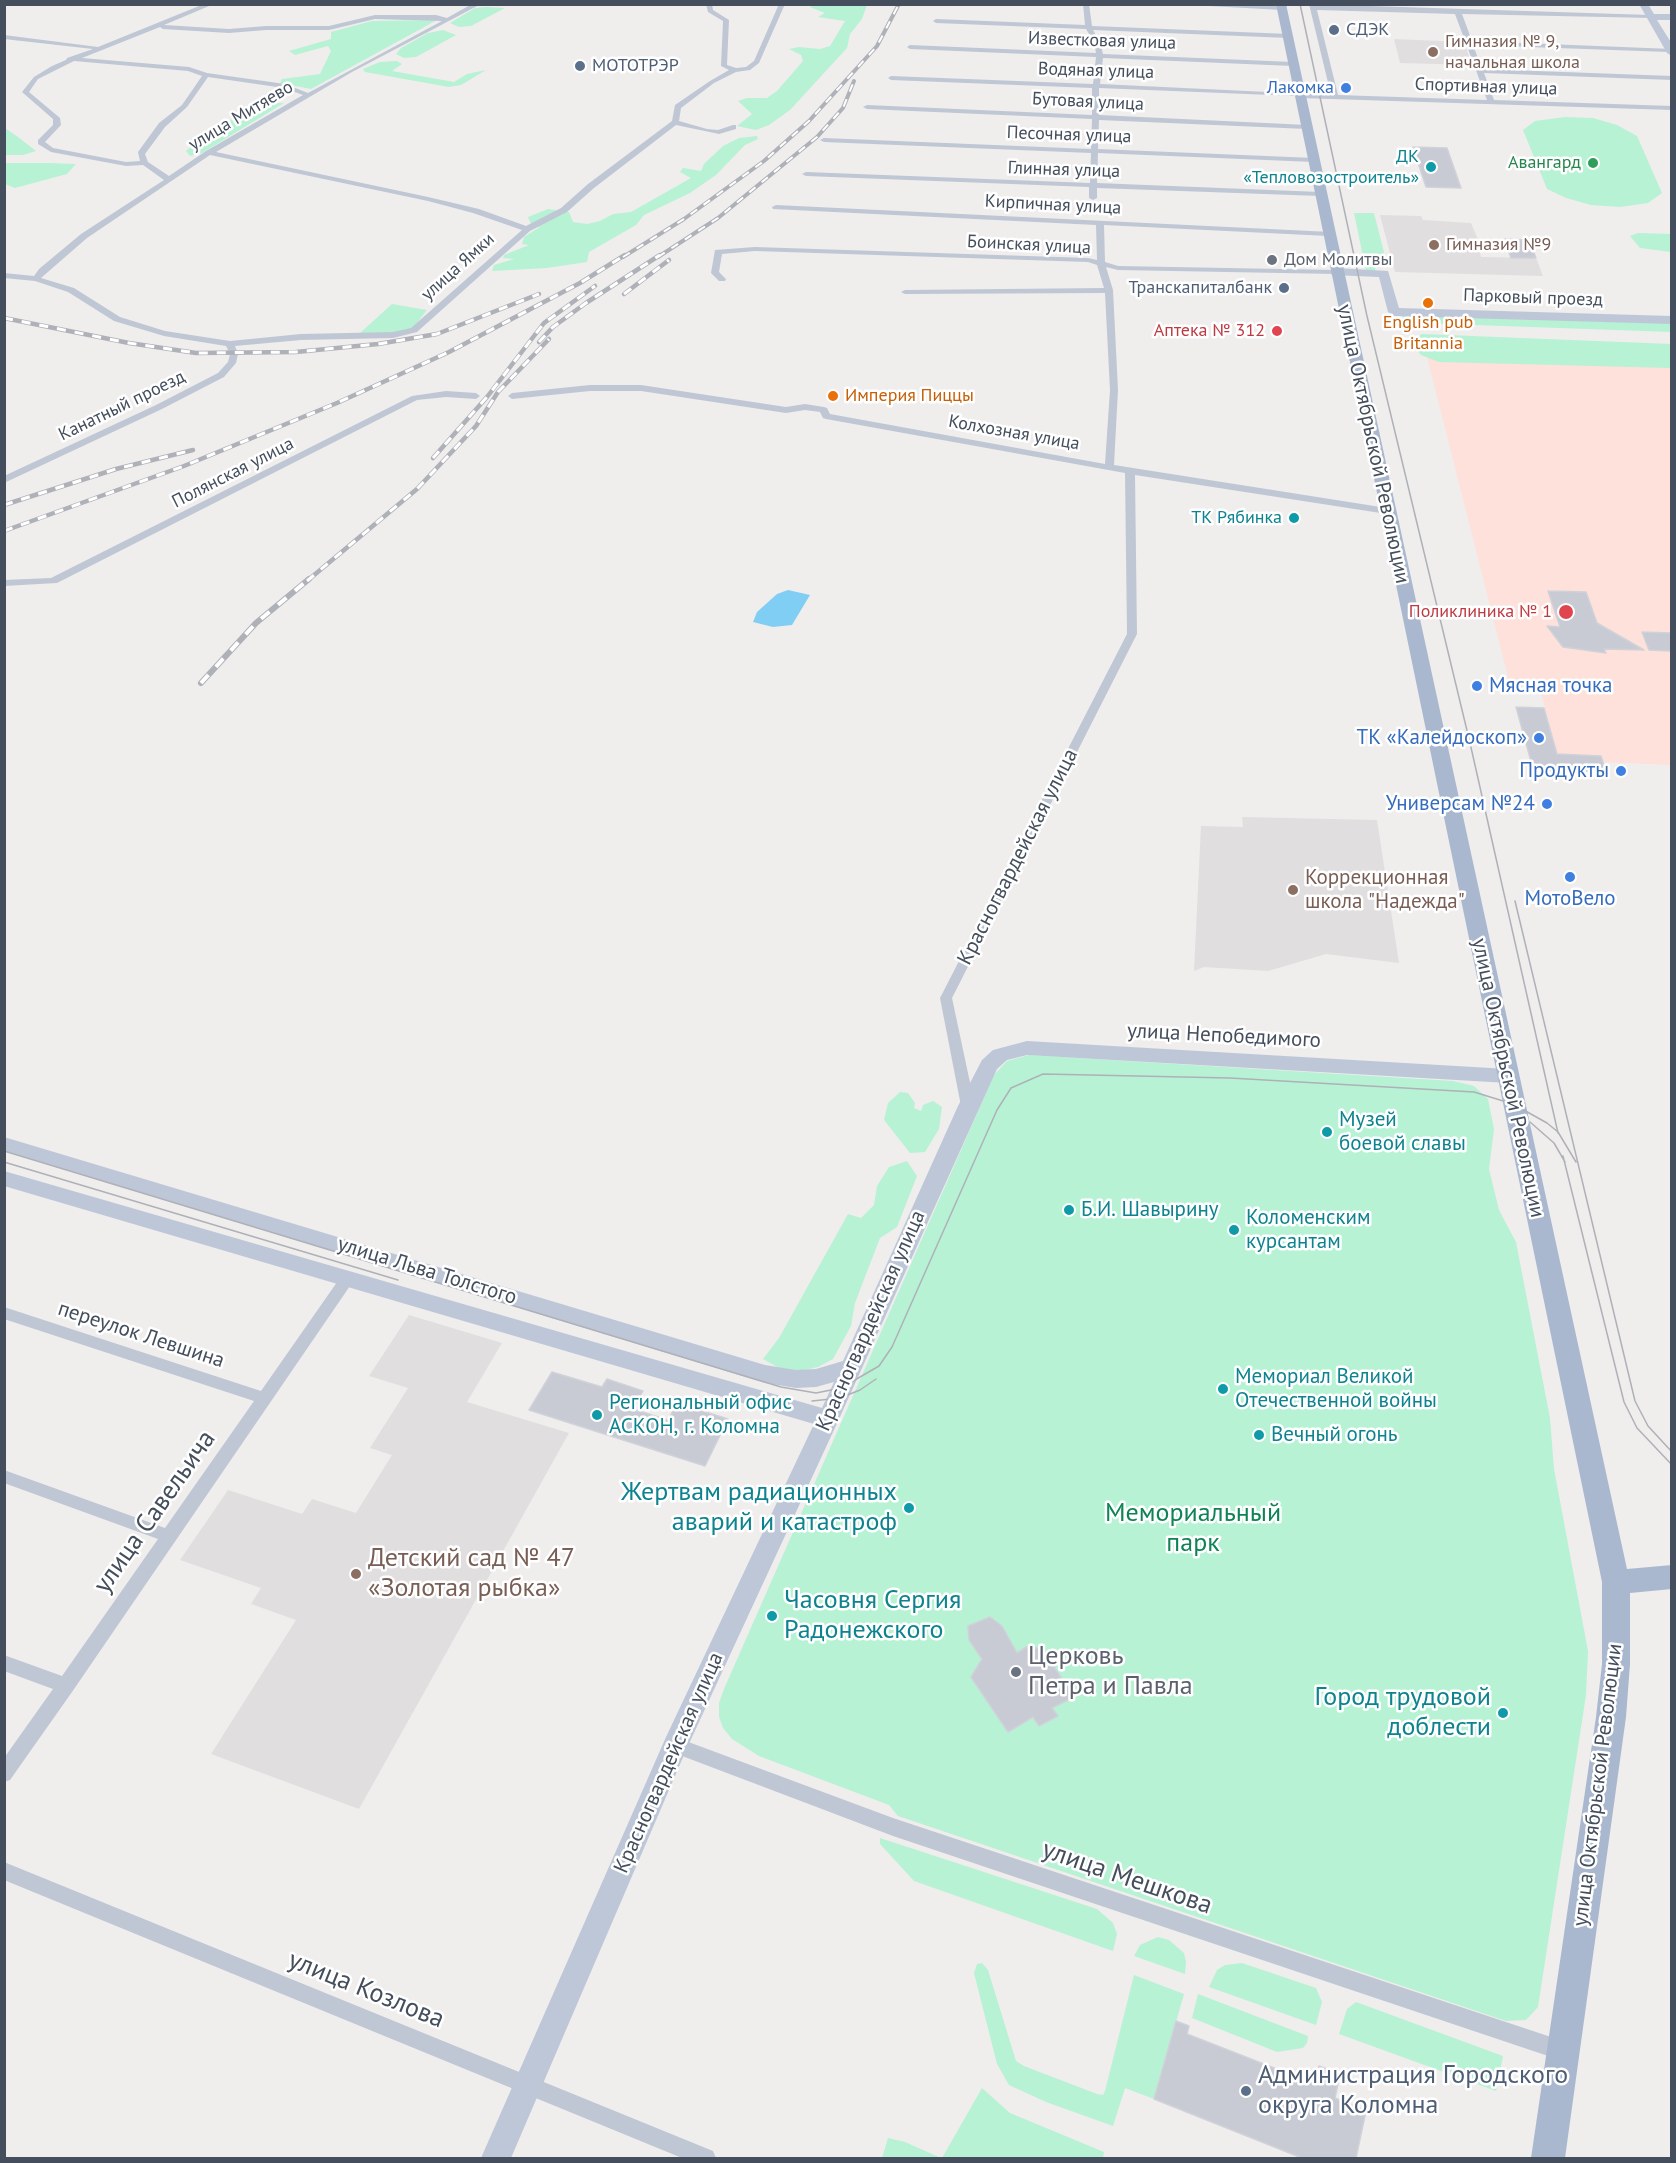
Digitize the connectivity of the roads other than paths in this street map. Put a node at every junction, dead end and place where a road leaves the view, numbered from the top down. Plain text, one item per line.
1 (211, 4) edge
2 (478, 4) edge
3 (709, 4) edge
4 (782, 4) edge
5 (1086, 4) edge
6 (1176, 4) edge
7 (1643, 4) edge
8 (1282, 6) edge
9 (1312, 6) edge
10 (1458, 12) junction
11 (1650, 16) junction
12 (1671, 17) edge
13 (447, 20) junction
14 (936, 21) dead end
15 (160, 26) junction
16 (1089, 28) junction
17 (1289, 36) junction
18 (4, 37) edge
19 (1469, 43) junction
20 (910, 47) dead end
21 (98, 48) junction
22 (1670, 52) edge
23 (1100, 56) junction
24 (69, 59) junction
25 (1293, 64) junction
26 (735, 70) junction
27 (1480, 72) junction
28 (206, 75) junction
29 (891, 78) dead end
30 (1671, 78) edge
31 (1096, 86) junction
32 (308, 95) junction
33 (1299, 95) junction
34 (1335, 97) junction
35 (1491, 102) junction
36 (867, 107) dead end
37 (1671, 108) edge
38 (1094, 118) junction
39 (675, 122) junction
40 (733, 127) dead end
41 (1307, 127) junction
42 (824, 140) dead end
43 (1093, 151) junction
44 (210, 153) junction
45 (1314, 160) junction
46 (145, 163) junction
47 (806, 174) dead end
48 (168, 179) junction
49 (1093, 187) junction
50 (1320, 194) junction
51 (1093, 198) dead end
52 (776, 207) dead end
53 (1100, 222) junction
54 (527, 229) junction
55 (1328, 234) junction
56 (1101, 264) junction
57 (1336, 272) junction
58 (4, 275) edge
59 (36, 279) junction
60 (722, 279) dead end
61 (1108, 290) junction
62 (905, 292) dead end
63 (1671, 320) edge
64 (230, 344) junction
65 (476, 396) dead end
66 (512, 396) dead end
67 (1109, 467) junction
68 (1130, 471) junction
69 (4, 480) edge
70 (1387, 511) junction
71 (4, 583) edge
72 (1508, 1076) junction
73 (968, 1106) junction
74 (4, 1144) edge
75 (4, 1178) edge
76 (347, 1279) junction
77 (4, 1313) edge
78 (850, 1368) junction
79 (264, 1398) junction
80 (828, 1419) junction
81 (4, 1476) edge
82 (169, 1536) junction
83 (1671, 1576) edge
84 (1616, 1582) junction
85 (4, 1663) edge
86 (66, 1686) junction
87 (675, 1744) junction
88 (4, 1774) edge
89 (4, 1871) edge
90 (1565, 2052) junction
91 (528, 2085) junction
92 (496, 2158) edge
93 (706, 2158) edge
94 (1548, 2158) edge

1 - 15 street
2 - 13 street, улица Митяево
3 - 26 street
4 - 26 street, улица Ямки
5 - 16 street
6 - 8 street
7 - 11 street
8 - 17 main road, улица Октябрьской Революции
9 - 10 street
9 - 34 street
10 - 11 street
10 - 19 street
11 - 12 street
11 - 22 street
13 - 15 street
13 - 32 street, улица Митяево
14 - 16 street
15 - 21 street
16 - 17 street
16 - 23 street
17 - 25 main road, улица Октябрьской Революции
18 - 21 street
19 - 22 street
19 - 27 street
20 - 23 street, Известковая улица
21 - 24 street
23 - 25 street, Известковая улица
23 - 31 street
24 - 28 street
24 - 46 street
25 - 33 main road, улица Октябрьской Революции
26 - 39 street, улица Ямки
27 - 30 street
27 - 35 street
28 - 32 street
28 - 46 street
29 - 31 street, Водяная улица
31 - 33 street, Водяная улица
31 - 38 street
32 - 44 street, улица Митяево
33 - 34 street, Спортивная улица
33 - 41 main road, улица Октябрьской Революции
34 - 35 street, Спортивная улица
35 - 37 street, Спортивная улица
36 - 38 street, Бутовая улица
38 - 41 street, Бутовая улица
38 - 43 street
39 - 40 street
39 - 54 street, улица Ямки
41 - 45 main road, улица Октябрьской Революции
42 - 43 street, Песочная улица
43 - 45 street, Песочная улица
43 - 49 street
44 - 48 street, улица Митяево
44 - 54 street
45 - 50 main road, улица Октябрьской Революции
46 - 48 street
47 - 49 street, Глинная улица
48 - 59 street, улица Митяево
49 - 50 street, Глинная улица
49 - 51 street
50 - 55 main road, улица Октябрьской Революции
52 - 53 street, Кирпичная улица
53 - 55 street, Кирпичная улица
53 - 56 street
54 - 64 street, улица Ямки
55 - 57 main road, улица Октябрьской Революции
56 - 57 street, Боинская улица
56 - 60 street, Боинская улица
56 - 61 street
57 - 63 street, Парковый проезд
57 - 70 main road, улица Октябрьской Революции
58 - 59 street
59 - 64 street
61 - 62 street
61 - 67 street
64 - 69 street, Канатный проезд
65 - 71 street, Полянская улица
66 - 67 street, Колхозная улица
67 - 68 street, Колхозная улица
68 - 70 street, Колхозная улица
68 - 73 street, Красногвардейская улица
70 - 72 main road, улица Октябрьской Революции
72 - 73 street, улица Непобедимого
72 - 84 main road, улица Октябрьской Революции
73 - 78 street, Красногвардейская улица
74 - 78 street, улица Льва Толстого
75 - 76 street, улица Льва Толстого
76 - 79 street, улица Савельича
76 - 80 street, улица Льва Толстого
77 - 79 street, переулок Левшина
78 - 80 street, Красногвардейская улица
79 - 82 street, улица Савельича
80 - 87 street, Красногвардейская улица
81 - 82 street
82 - 86 street, улица Савельича
83 - 84 main road
84 - 90 main road, улица Октябрьской Революции
85 - 86 street
86 - 88 street, улица Савельича
87 - 90 street, улица Мешкова
87 - 91 street, Красногвардейская улица
89 - 91 street, улица Козлова
90 - 94 main road, улица Октябрьской Революции
91 - 92 street, Красногвардейская улица
91 - 93 street, улица Козлова

